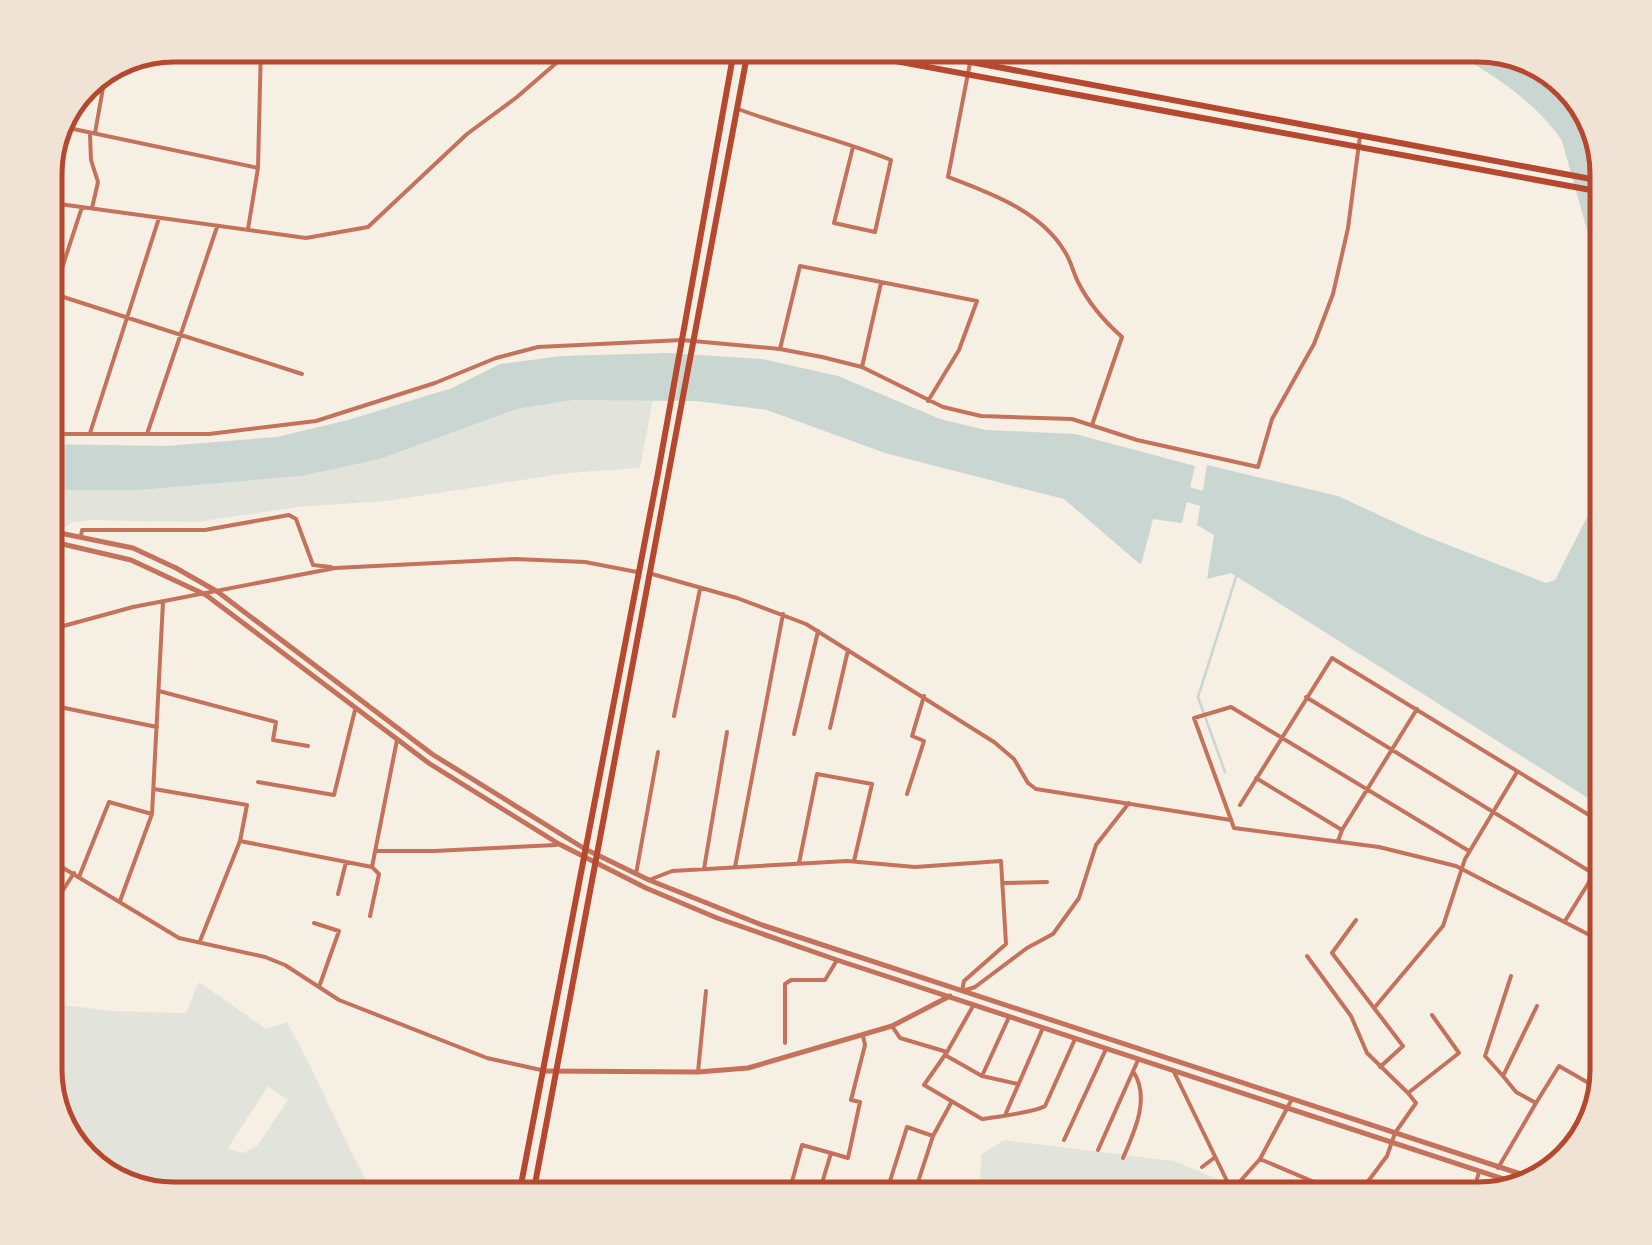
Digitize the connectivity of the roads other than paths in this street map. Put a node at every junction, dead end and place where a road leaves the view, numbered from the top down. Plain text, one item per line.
1 (261, 63) edge
2 (556, 63) edge
3 (732, 63) edge
4 (746, 63) edge
5 (914, 63) edge
6 (970, 63) joint
7 (968, 73) junction
8 (102, 89) edge
9 (738, 108) junction
10 (73, 129) edge
11 (92, 133) junction
12 (1360, 136) junction
13 (1358, 146) junction
14 (853, 147) junction
15 (258, 168) junction
16 (1590, 179) edge
17 (1590, 189) edge
18 (63, 204) edge
19 (82, 207) junction
20 (92, 208) junction
21 (159, 218) junction
22 (217, 227) junction
23 (248, 229) junction
24 (63, 266) edge
25 (881, 282) junction
26 (63, 297) edge
27 (126, 316) junction
28 (181, 333) junction
29 (681, 343) junction
30 (694, 344) junction
31 (780, 349) junction
32 (862, 366) junction
33 (302, 374) dead end
34 (928, 402) junction
35 (1092, 425) junction
36 (63, 434) edge
37 (90, 434) junction
38 (147, 434) junction
39 (63, 533) edge
40 (82, 536) junction
41 (63, 544) edge
42 (335, 568) junction
43 (638, 572) junction
44 (649, 573) junction
45 (700, 587) junction
46 (218, 592) junction
47 (206, 595) junction
48 (163, 602) junction
49 (783, 614) junction
50 (63, 627) edge
51 (818, 630) junction
52 (848, 648) junction
53 (159, 691) junction
54 (924, 695) junction
55 (1306, 697) junction
56 (63, 708) edge
57 (355, 708) junction
58 (1417, 710) junction
59 (674, 716) dead end
60 (157, 727) junction
61 (830, 728) dead end
62 (727, 732) dead end
63 (794, 734) dead end
64 (1281, 737) junction
65 (397, 740) junction
66 (308, 746) dead end
67 (1392, 750) junction
68 (658, 752) dead end
69 (1517, 772) junction
70 (1256, 778) junction
71 (258, 782) dead end
72 (154, 789) junction
73 (1368, 790) junction
74 (907, 794) dead end
75 (1129, 803) junction
76 (1240, 805) dead end
77 (1493, 812) junction
78 (152, 814) junction
79 (1590, 816) edge
80 (1231, 820) junction
81 (1342, 830) junction
82 (240, 841) junction
83 (1338, 841) junction
84 (558, 844) junction
85 (376, 851) junction
86 (1469, 852) junction
87 (584, 853) junction
88 (598, 855) junction
89 (854, 861) junction
90 (346, 862) junction
91 (596, 864) junction
92 (799, 864) junction
93 (372, 866) junction
94 (736, 867) junction
95 (63, 868) edge
96 (1462, 868) junction
97 (704, 869) junction
98 (1590, 872) edge
99 (636, 874) junction
100 (77, 875) junction
101 (649, 880) junction
102 (1590, 880) edge
103 (1047, 882) dead end
104 (1002, 883) junction
105 (63, 894) edge
106 (338, 894) dead end
107 (119, 902) junction
108 (370, 916) dead end
109 (1356, 920) dead end
110 (1564, 921) junction
111 (314, 924) dead end
112 (1590, 935) edge
113 (199, 943) junction
114 (1307, 956) dead end
115 (837, 960) junction
116 (1511, 976) dead end
117 (319, 987) junction
118 (706, 991) dead end
119 (962, 991) junction
120 (948, 996) junction
121 (974, 1005) junction
122 (1537, 1006) dead end
123 (1375, 1007) junction
124 (1432, 1015) dead end
125 (1009, 1016) junction
126 (892, 1026) junction
127 (1042, 1028) junction
128 (863, 1036) junction
129 (1075, 1039) junction
130 (786, 1044) dead end
131 (1106, 1049) junction
132 (946, 1053) junction
133 (1138, 1060) junction
134 (1380, 1067) junction
135 (543, 1071) junction
136 (1133, 1071) junction
137 (556, 1072) junction
138 (698, 1072) junction
139 (1174, 1072) junction
140 (982, 1076) junction
141 (1503, 1076) junction
142 (1589, 1083) edge
143 (1018, 1084) junction
144 (1408, 1093) junction
145 (1292, 1099) junction
146 (951, 1102) junction
147 (1536, 1103) junction
148 (1287, 1108) junction
149 (1006, 1113) junction
150 (1395, 1134) junction
151 (934, 1136) junction
152 (1064, 1140) dead end
153 (1392, 1143) junction
154 (1098, 1150) dead end
155 (831, 1154) junction
156 (1123, 1158) dead end
157 (1214, 1158) junction
158 (1260, 1159) junction
159 (1202, 1167) dead end
160 (1498, 1168) junction
161 (1479, 1172) junction
162 (1519, 1174) edge
163 (1503, 1180) edge
164 (521, 1182) edge
165 (535, 1182) edge
166 (793, 1182) edge
167 (822, 1182) edge
168 (891, 1182) edge
169 (918, 1182) edge
170 (1230, 1182) edge
171 (1239, 1182) edge
172 (1313, 1182) edge
173 (1367, 1182) edge
174 (1476, 1182) edge

1 - 15 street
2 - 23 street
3 - 29 main road
4 - 9 main road
5 - 7 main road
6 - 7 street
6 - 12 main road
7 - 13 main road
7 - 35 street
8 - 11 street
9 - 14 street
9 - 30 main road
10 - 11 street
11 - 15 street
11 - 20 street
12 - 13 street
12 - 16 main road
13 - 17 main road
13 - 35 street
14 - 14 street
15 - 23 street
18 - 19 street
19 - 20 street
19 - 24 street
20 - 21 street
21 - 22 street
21 - 27 street
22 - 23 street
22 - 28 street
25 - 31 street
25 - 32 street
25 - 34 street
26 - 27 street
27 - 28 street
27 - 37 street
28 - 33 street
28 - 38 street
29 - 30 street
29 - 38 street
29 - 43 main road
30 - 31 street
30 - 44 main road
31 - 32 street
32 - 34 street
34 - 35 street
36 - 37 street
37 - 38 street
39 - 40 street
40 - 42 street
40 - 46 street
41 - 47 street
42 - 43 street
42 - 46 street
43 - 44 street
43 - 87 main road
44 - 45 street
44 - 88 main road
45 - 49 street
45 - 59 street
46 - 47 street
46 - 87 street
47 - 48 street
47 - 57 street
48 - 50 street
48 - 53 street
49 - 51 street
49 - 94 street
51 - 52 street
51 - 63 street
52 - 54 street
52 - 61 street
53 - 60 street
53 - 66 street
54 - 74 street
54 - 75 street
55 - 58 street
55 - 64 street
55 - 67 street
56 - 60 street
57 - 65 street
57 - 71 street
58 - 67 street
58 - 69 street
60 - 72 street
62 - 97 street
64 - 70 street
64 - 73 street
64 - 80 street
65 - 84 street
65 - 85 street
67 - 73 street
67 - 77 street
68 - 99 street
69 - 77 street
69 - 79 street
70 - 76 street
70 - 81 street
72 - 78 street
72 - 82 street
73 - 81 street
73 - 86 street
75 - 80 street
75 - 119 street
77 - 86 street
77 - 98 street
78 - 100 street
78 - 107 street
80 - 83 street
81 - 83 street
82 - 90 street
82 - 113 street
83 - 96 street
84 - 85 street
84 - 87 street
85 - 93 street
86 - 96 street
87 - 88 street
87 - 91 street
87 - 135 main road
88 - 91 main road
88 - 99 street
89 - 92 street
89 - 92 street
89 - 104 street
90 - 93 street
90 - 106 street
91 - 115 street
91 - 137 main road
92 - 94 street
93 - 108 street
94 - 97 street
95 - 100 street
96 - 110 street
96 - 123 street
97 - 101 street
99 - 101 street
100 - 105 street
100 - 107 street
101 - 119 street
102 - 110 street
103 - 104 street
104 - 119 street
107 - 113 street
109 - 123 street
110 - 112 street
111 - 117 street
113 - 117 street
114 - 134 street
115 - 120 street
115 - 130 street
116 - 141 street
117 - 135 street
118 - 138 street
119 - 120 street
119 - 145 street
120 - 121 street
120 - 126 street
121 - 125 street
121 - 132 street
122 - 141 street
123 - 134 street
124 - 144 street
125 - 127 street
125 - 140 street
126 - 128 street
126 - 132 street
127 - 129 street
127 - 143 street
128 - 138 street
128 - 155 street
129 - 131 street
129 - 149 street
131 - 133 street
131 - 152 street
132 - 140 street
132 - 146 street
133 - 136 street
133 - 139 street
134 - 144 street
135 - 137 street
135 - 164 main road
136 - 154 street
136 - 156 street
137 - 138 street
137 - 165 main road
139 - 148 street
139 - 157 street
140 - 143 street
141 - 147 street
142 - 147 street
143 - 149 street
144 - 150 street
145 - 148 street
145 - 150 street
146 - 149 street
146 - 151 street
147 - 160 street
148 - 153 street
148 - 158 street
150 - 153 street
150 - 160 street
151 - 168 street
151 - 169 street
153 - 161 street
153 - 173 street
155 - 166 street
155 - 167 street
157 - 159 street
157 - 170 street
158 - 171 street
158 - 172 street
160 - 162 street
161 - 163 street
161 - 174 street

